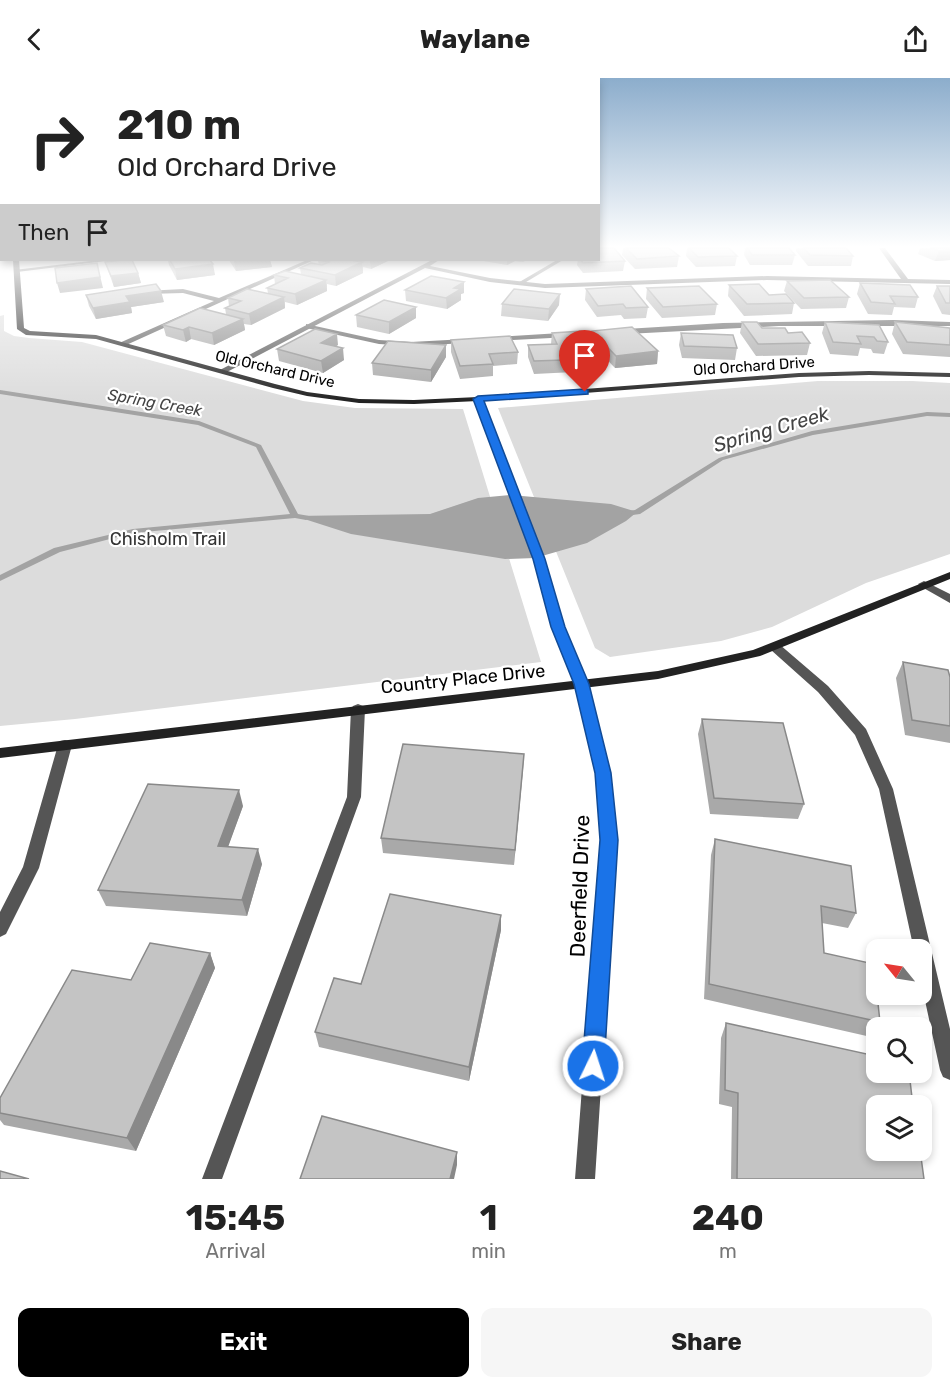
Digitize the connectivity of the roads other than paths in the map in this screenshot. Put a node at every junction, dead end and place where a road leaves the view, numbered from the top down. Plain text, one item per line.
1 (19, 299) edge
2 (359, 299) edge
3 (219, 300) edge
4 (950, 324) edge
5 (309, 326) junction
6 (485, 340) edge
7 (473, 341) edge
8 (121, 344) junction
9 (222, 371) junction
10 (950, 375) edge
11 (478, 399) junction
12 (950, 575) edge
13 (924, 584) junction
14 (950, 599) edge
15 (775, 647) junction
16 (581, 684) junction
17 (358, 709) junction
18 (65, 745) junction
19 (0, 753) edge
20 (0, 929) edge
21 (950, 1070) edge
22 (212, 1179) edge
23 (585, 1179) edge

1 - 8 street, Old Orchard Drive
2 - 5 street
3 - 8 street
4 - 6 street
5 - 7 street
5 - 9 street
8 - 9 street, Old Orchard Drive
9 - 11 street, Old Orchard Drive
10 - 11 street, Old Orchard Drive
11 - 16 street, Deerfield Drive
12 - 13 street, Country Place Drive
13 - 14 street
13 - 15 street, Country Place Drive
15 - 16 street, Country Place Drive
15 - 21 street
16 - 17 street, Country Place Drive
16 - 23 street, Deerfield Drive
17 - 18 street, Country Place Drive
17 - 22 street
18 - 19 street, Country Place Drive
18 - 20 street

